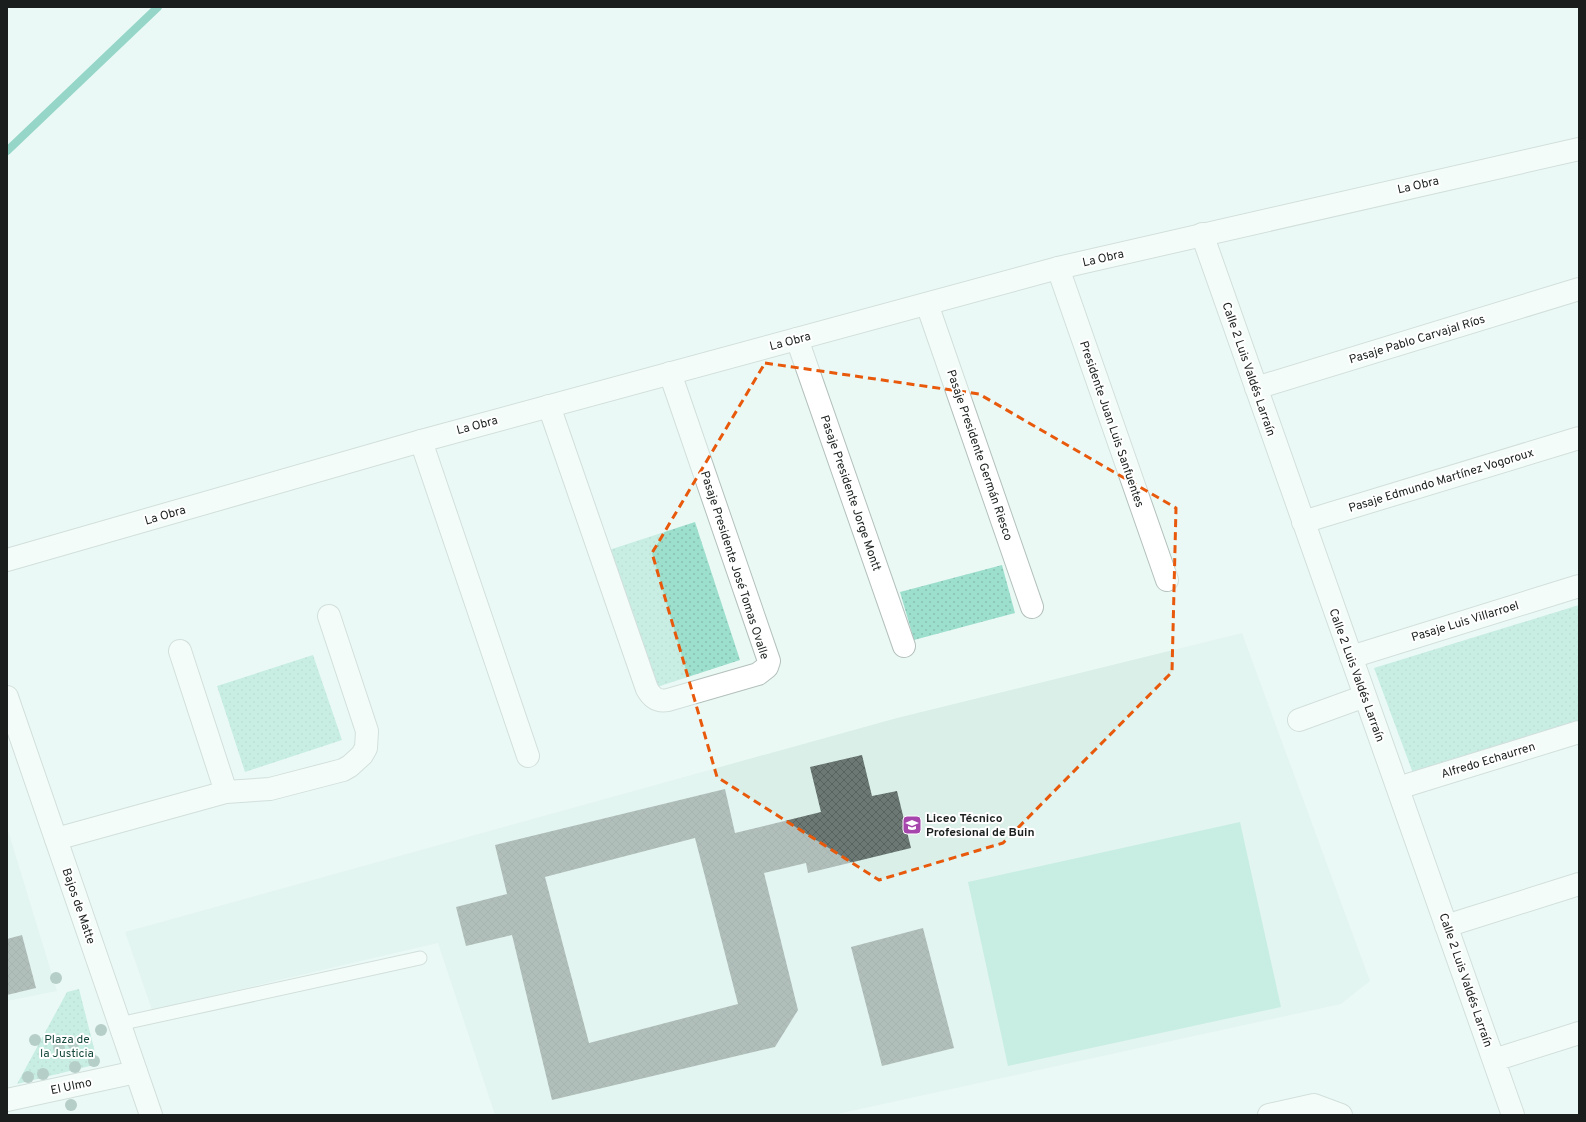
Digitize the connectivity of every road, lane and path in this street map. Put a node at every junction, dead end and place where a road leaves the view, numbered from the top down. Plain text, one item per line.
1 (1579, 148) edge
2 (1202, 234) junction
3 (1058, 268) junction
4 (1579, 289) edge
5 (927, 304) junction
6 (797, 339) junction
7 (670, 373) junction
8 (1256, 388) junction
9 (549, 406) junction
10 (1579, 438) edge
11 (421, 441) junction
12 (1303, 522) junction
13 (7, 560) edge
14 (1167, 580) dead end
15 (1579, 586) edge
16 (1032, 607) dead end
17 (329, 616) dead end
18 (904, 646) dead end
19 (180, 651) dead end
20 (1351, 656) junction
21 (1365, 696) junction
22 (7, 697) edge
23 (1299, 720) dead end
24 (1579, 732) edge
25 (528, 756) dead end
26 (1398, 788) junction
27 (226, 792) junction
28 (56, 839) junction
29 (1579, 884) edge
30 (1446, 926) junction
31 (420, 958) dead end
32 (119, 1024) junction
33 (1579, 1033) edge
34 (1494, 1060) junction
35 (136, 1072) junction
36 (7, 1100) edge
37 (151, 1115) edge
38 (1269, 1115) edge
39 (1341, 1115) edge
40 (1513, 1115) edge

1 - 2 street, La Obra
2 - 3 street, La Obra
2 - 8 street, Calle 2 Luis Valdés Larraín
3 - 5 street, La Obra
3 - 14 street, Presidente Juan Luis Sanfuentes
4 - 8 street, Pasaje Pablo Carvajal Ríos
5 - 6 street, La Obra
5 - 16 street, Pasaje Presidente Germán Riesco
6 - 7 street, La Obra
6 - 18 street, Pasaje Presidente Jorge Montt
7 - 9 street, La Obra
7 - 9 street, Pasaje Presidente José Tomas Ovalle
8 - 12 street, Calle 2 Luis Valdés Larraín
9 - 11 street, La Obra
10 - 12 street, Pasaje Edmundo Martínez Vogoroux
11 - 13 street, La Obra
11 - 25 street
12 - 20 street, Calle 2 Luis Valdés Larraín
15 - 20 street, Pasaje Luis Villarroel
17 - 27 street
19 - 27 street
20 - 21 street, Calle 2 Luis Valdés Larraín
21 - 23 street
21 - 26 street, Calle 2 Luis Valdés Larraín
22 - 28 street, Bajos de Matte
24 - 26 street, Alfredo Echaurren
26 - 30 street, Calle 2 Luis Valdés Larraín
27 - 28 street
28 - 32 street, Bajos de Matte
29 - 30 street
30 - 34 street, Calle 2 Luis Valdés Larraín
31 - 32 lane
32 - 35 street, Bajos de Matte
33 - 34 street
34 - 40 street, Calle 2 Luis Valdés Larraín
35 - 36 street, El Ulmo
35 - 37 street, Bajos de Matte
38 - 39 street

